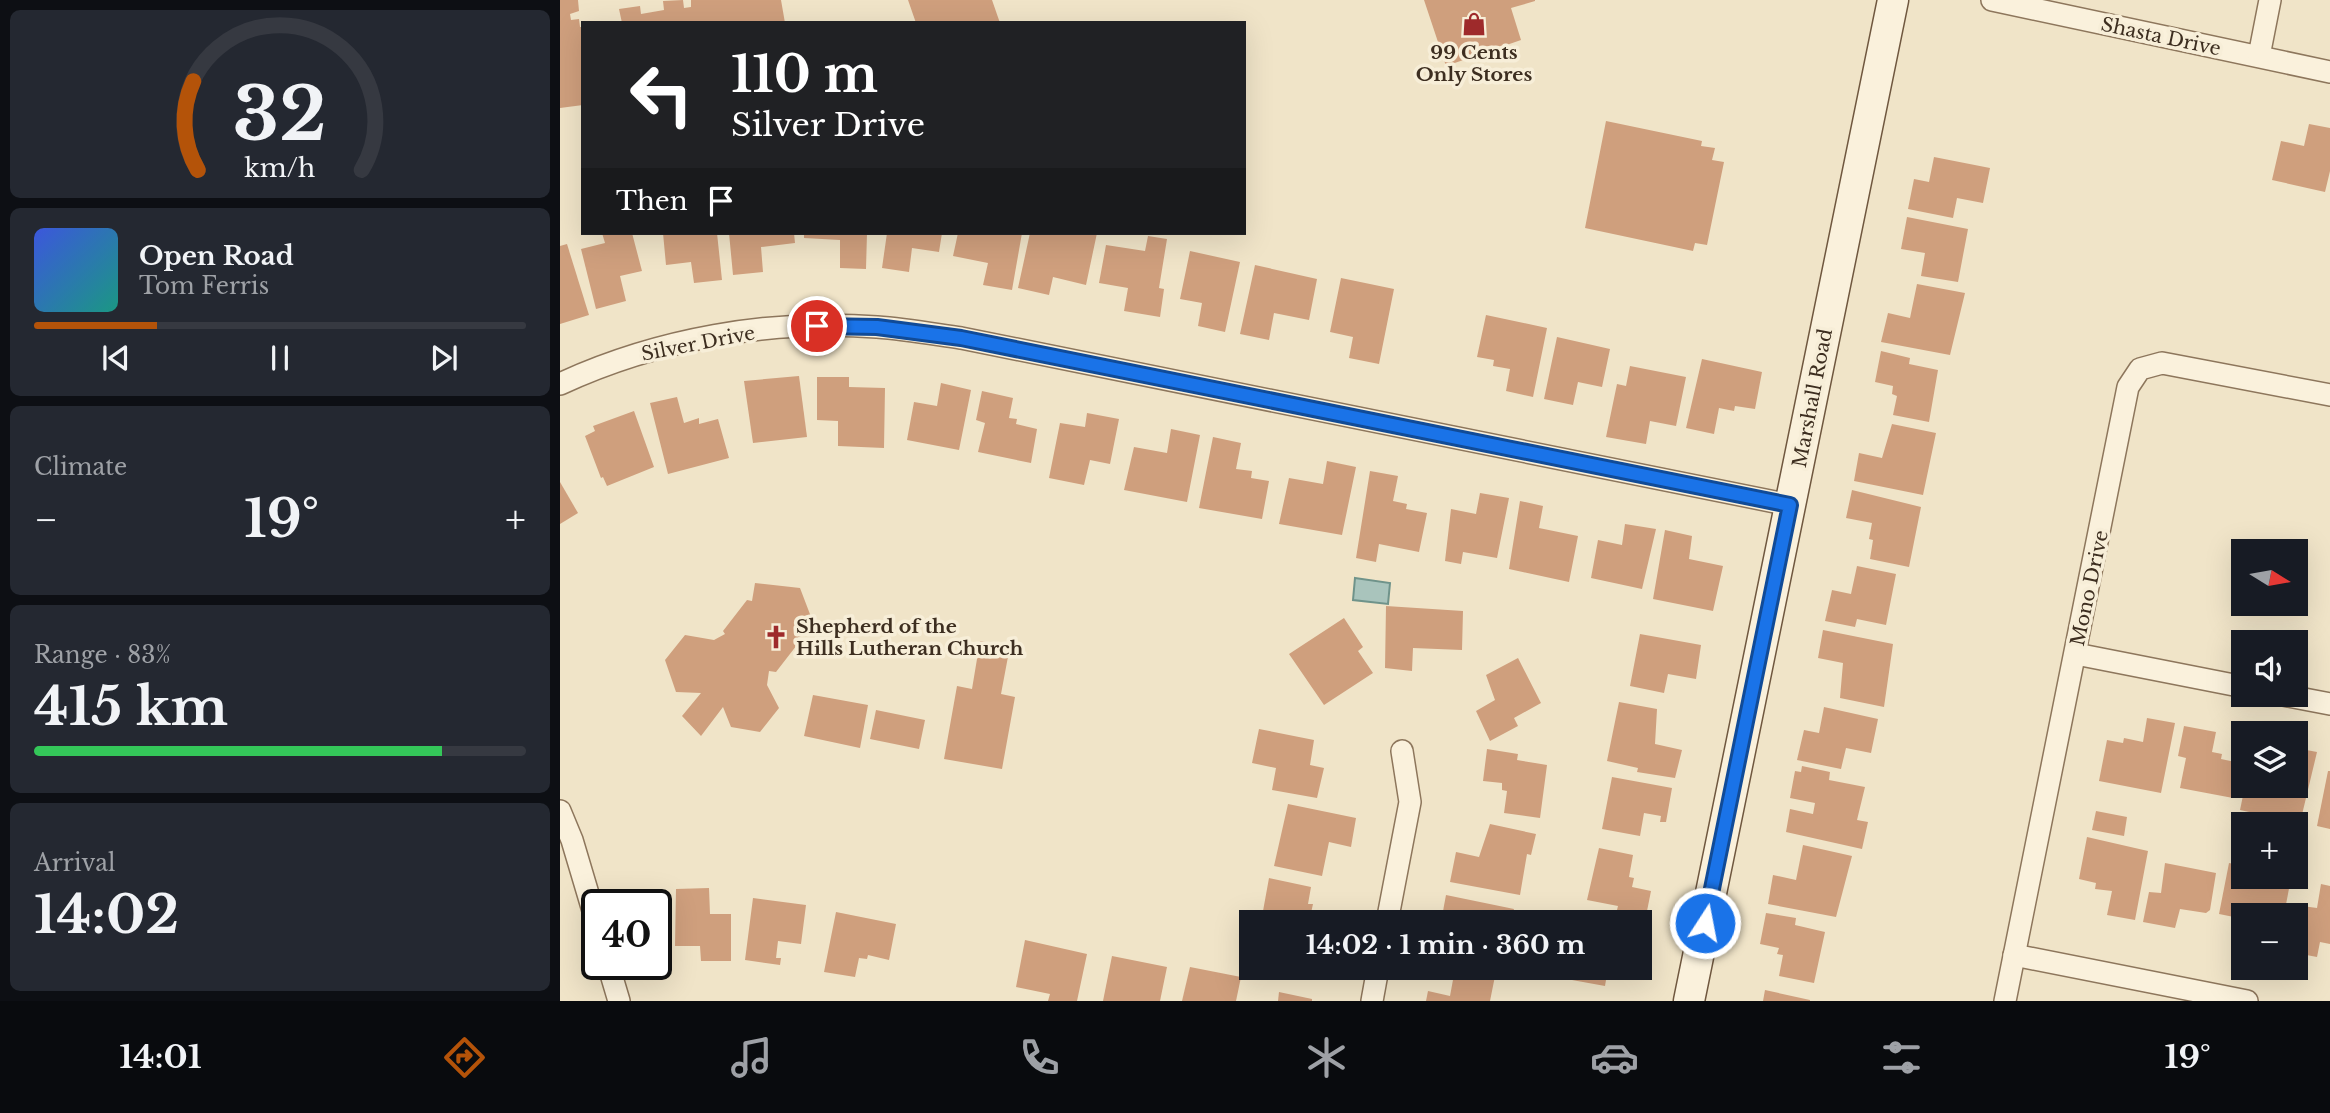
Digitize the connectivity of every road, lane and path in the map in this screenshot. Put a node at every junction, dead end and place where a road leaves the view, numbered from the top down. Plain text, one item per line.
1 (1893, 0) edge
2 (1992, 0) edge
3 (2270, 0) edge
4 (2259, 56) junction
5 (2330, 72) edge
6 (560, 384) edge
7 (2330, 395) edge
8 (1790, 505) junction
9 (2076, 654) junction
10 (2231, 684) edge
11 (2308, 700) edge
12 (2330, 704) edge
13 (1402, 751) dead end
14 (560, 811) edge
15 (586, 889) edge
16 (1389, 910) edge
17 (2014, 955) junction
18 (613, 980) edge
19 (1375, 980) edge
20 (619, 1001) edge
21 (1371, 1001) edge
22 (1689, 1001) edge
23 (2005, 1001) edge
24 (2247, 1001) edge

1 - 8 street, Marshall Road
2 - 4 street, Shasta Drive
3 - 4 street
4 - 5 street, Shasta Drive
6 - 8 street, Silver Drive
7 - 9 street, Mono Drive
8 - 22 street, Marshall Road
9 - 10 street
9 - 17 street, Mono Drive
11 - 12 street
13 - 16 street
14 - 15 street
17 - 23 street, Mono Drive
17 - 24 street
18 - 20 street
19 - 21 street

